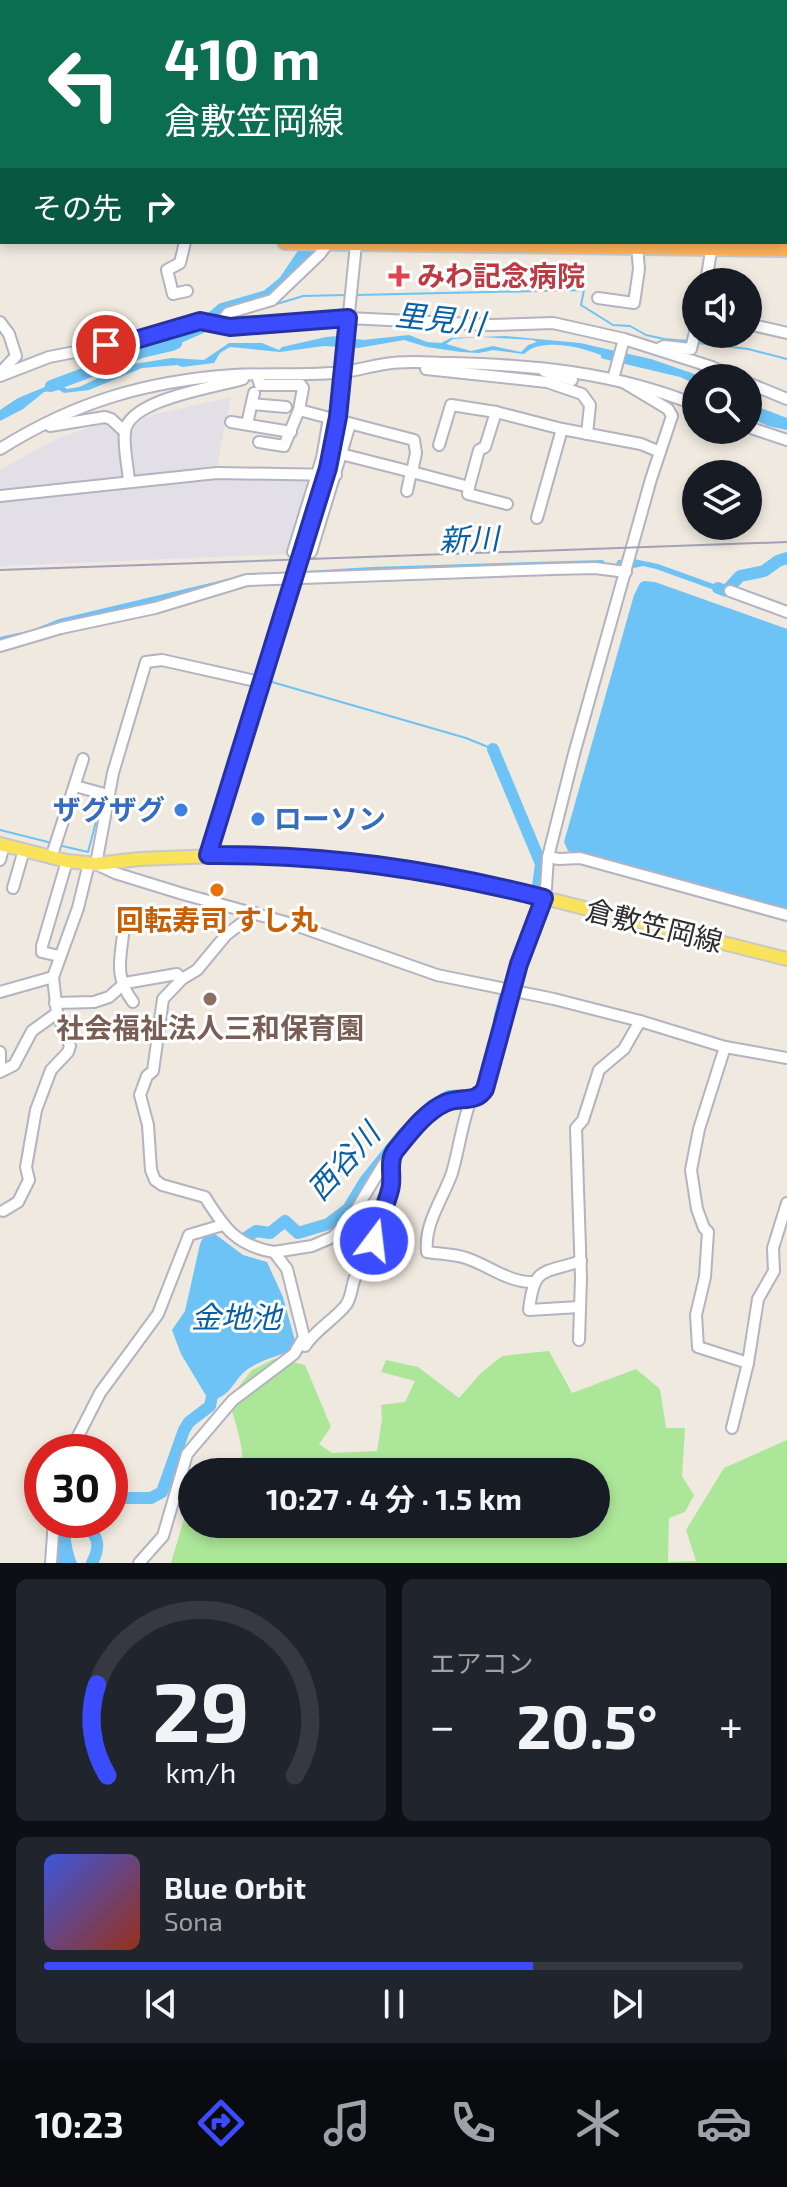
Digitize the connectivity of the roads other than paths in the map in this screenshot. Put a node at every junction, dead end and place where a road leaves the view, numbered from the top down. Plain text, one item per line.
1 (185, 244) edge
2 (321, 244) edge
3 (357, 244) edge
4 (450, 244) edge
5 (712, 245) edge
6 (637, 246) junction
7 (787, 249) edge
8 (708, 268) edge
9 (187, 291) dead end
10 (598, 298) dead end
11 (0, 322) edge
12 (347, 322) junction
13 (216, 324) junction
14 (762, 327) edge
15 (787, 333) edge
16 (623, 341) junction
17 (682, 348) edge
18 (656, 349) junction
19 (16, 356) junction
20 (43, 358) junction
21 (399, 363) junction
22 (703, 364) edge
23 (539, 367) junction
24 (343, 369) junction
25 (0, 374) edge
26 (257, 375) junction
27 (614, 379) junction
28 (572, 385) junction
29 (762, 389) edge
30 (787, 399) edge
31 (682, 401) edge
32 (286, 407) dead end
33 (299, 410) junction
34 (496, 412) junction
35 (329, 418) junction
36 (231, 422) dead end
37 (247, 424) junction
38 (350, 424) junction
39 (43, 426) junction
40 (562, 429) junction
41 (125, 432) junction
42 (291, 432) junction
43 (762, 432) edge
44 (587, 434) junction
45 (787, 440) edge
46 (259, 442) dead end
47 (439, 445) dead end
48 (0, 449) edge
49 (660, 452) junction
50 (341, 454) junction
51 (411, 472) junction
52 (317, 475) junction
53 (336, 475) junction
54 (129, 482) junction
55 (469, 487) junction
56 (407, 491) dead end
57 (0, 496) edge
58 (507, 504) dead end
59 (537, 518) dead end
60 (626, 572) junction
61 (730, 591) dead end
62 (787, 612) edge
63 (0, 646) edge
64 (261, 680) junction
65 (83, 759) dead end
66 (75, 786) junction
67 (105, 794) junction
68 (2, 844) edge
69 (55, 848) junction
70 (24, 850) junction
71 (208, 855) junction
72 (548, 857) junction
73 (0, 860) edge
74 (67, 861) junction
75 (92, 864) junction
76 (13, 888) dead end
77 (544, 898) junction
78 (255, 913) junction
79 (787, 915) edge
80 (124, 926) dead end
81 (59, 956) junction
82 (787, 959) edge
83 (53, 977) junction
84 (182, 979) junction
85 (121, 987) junction
86 (512, 991) junction
87 (0, 992) edge
88 (133, 1002) dead end
89 (56, 1008) junction
90 (640, 1021) junction
91 (725, 1047) junction
92 (0, 1052) edge
93 (787, 1058) edge
94 (0, 1071) edge
95 (471, 1099) junction
96 (391, 1157) junction
97 (787, 1203) edge
98 (3, 1211) dead end
99 (223, 1225) junction
100 (274, 1252) junction
101 (581, 1261) junction
102 (534, 1282) junction
103 (579, 1307) junction
104 (579, 1340) dead end
105 (294, 1354) junction
106 (748, 1363) junction
107 (732, 1428) dead end
108 (79, 1434) edge
109 (53, 1538) edge
110 (51, 1563) edge
111 (139, 1563) edge

1 - 9 street
2 - 13 street
3 - 12 street
4 - 6 highway
5 - 6 highway
5 - 7 highway
5 - 8 street
6 - 10 street
11 - 19 street
12 - 13 street
12 - 16 street
12 - 24 street
13 - 20 street
14 - 15 street
16 - 18 street
16 - 27 street
17 - 18 street
18 - 22 street
19 - 20 street
19 - 25 street
20 - 25 street
21 - 23 street
21 - 24 street
21 - 28 street
23 - 27 street
23 - 28 street
24 - 26 street
24 - 64 street, bridge
26 - 33 street
26 - 39 street
26 - 41 street
27 - 28 street
27 - 31 street
27 - 49 street
28 - 44 street
29 - 30 street
32 - 37 street
33 - 35 street
33 - 42 street
34 - 40 street
34 - 47 street
34 - 55 street
35 - 38 street
35 - 52 street
36 - 37 street
37 - 42 street
38 - 50 street
38 - 51 street
39 - 41 street
39 - 48 street
40 - 44 street
40 - 59 street
41 - 54 street
42 - 46 street
43 - 45 street
44 - 49 street
49 - 60 street
50 - 51 street
50 - 53 street
51 - 55 street
51 - 56 street
52 - 53 street
52 - 53 street
52 - 54 street
54 - 57 street
55 - 58 street
60 - 63 street
60 - 72 street
61 - 62 street
64 - 67 street
64 - 71 street
65 - 66 street
66 - 67 street
66 - 69 street
67 - 75 street
68 - 70 main road, 倉敷笠岡線
68 - 73 street
69 - 70 main road, 倉敷笠岡線
69 - 74 main road, 倉敷笠岡線
70 - 76 street
71 - 75 main road, 倉敷笠岡線
71 - 77 main road, 倉敷笠岡線
72 - 77 street
72 - 79 street
74 - 75 main road, 倉敷笠岡線
74 - 81 street
75 - 78 street
75 - 81 street
77 - 82 main road, 倉敷笠岡線
77 - 86 street
78 - 84 street
78 - 86 street
80 - 85 street
81 - 83 street
83 - 87 street
83 - 89 street
84 - 85 street
84 - 99 street
85 - 88 street
85 - 89 street
86 - 90 street
86 - 95 street
89 - 94 street
89 - 98 street
90 - 91 street
90 - 101 street
91 - 93 street
91 - 106 street
92 - 94 street
95 - 96 street
95 - 102 street
96 - 100 street
96 - 105 street
97 - 106 street
99 - 100 street
99 - 108 street
100 - 105 street
101 - 102 street
101 - 103 street
102 - 103 street
103 - 104 street
105 - 111 street
106 - 107 street
109 - 110 street

